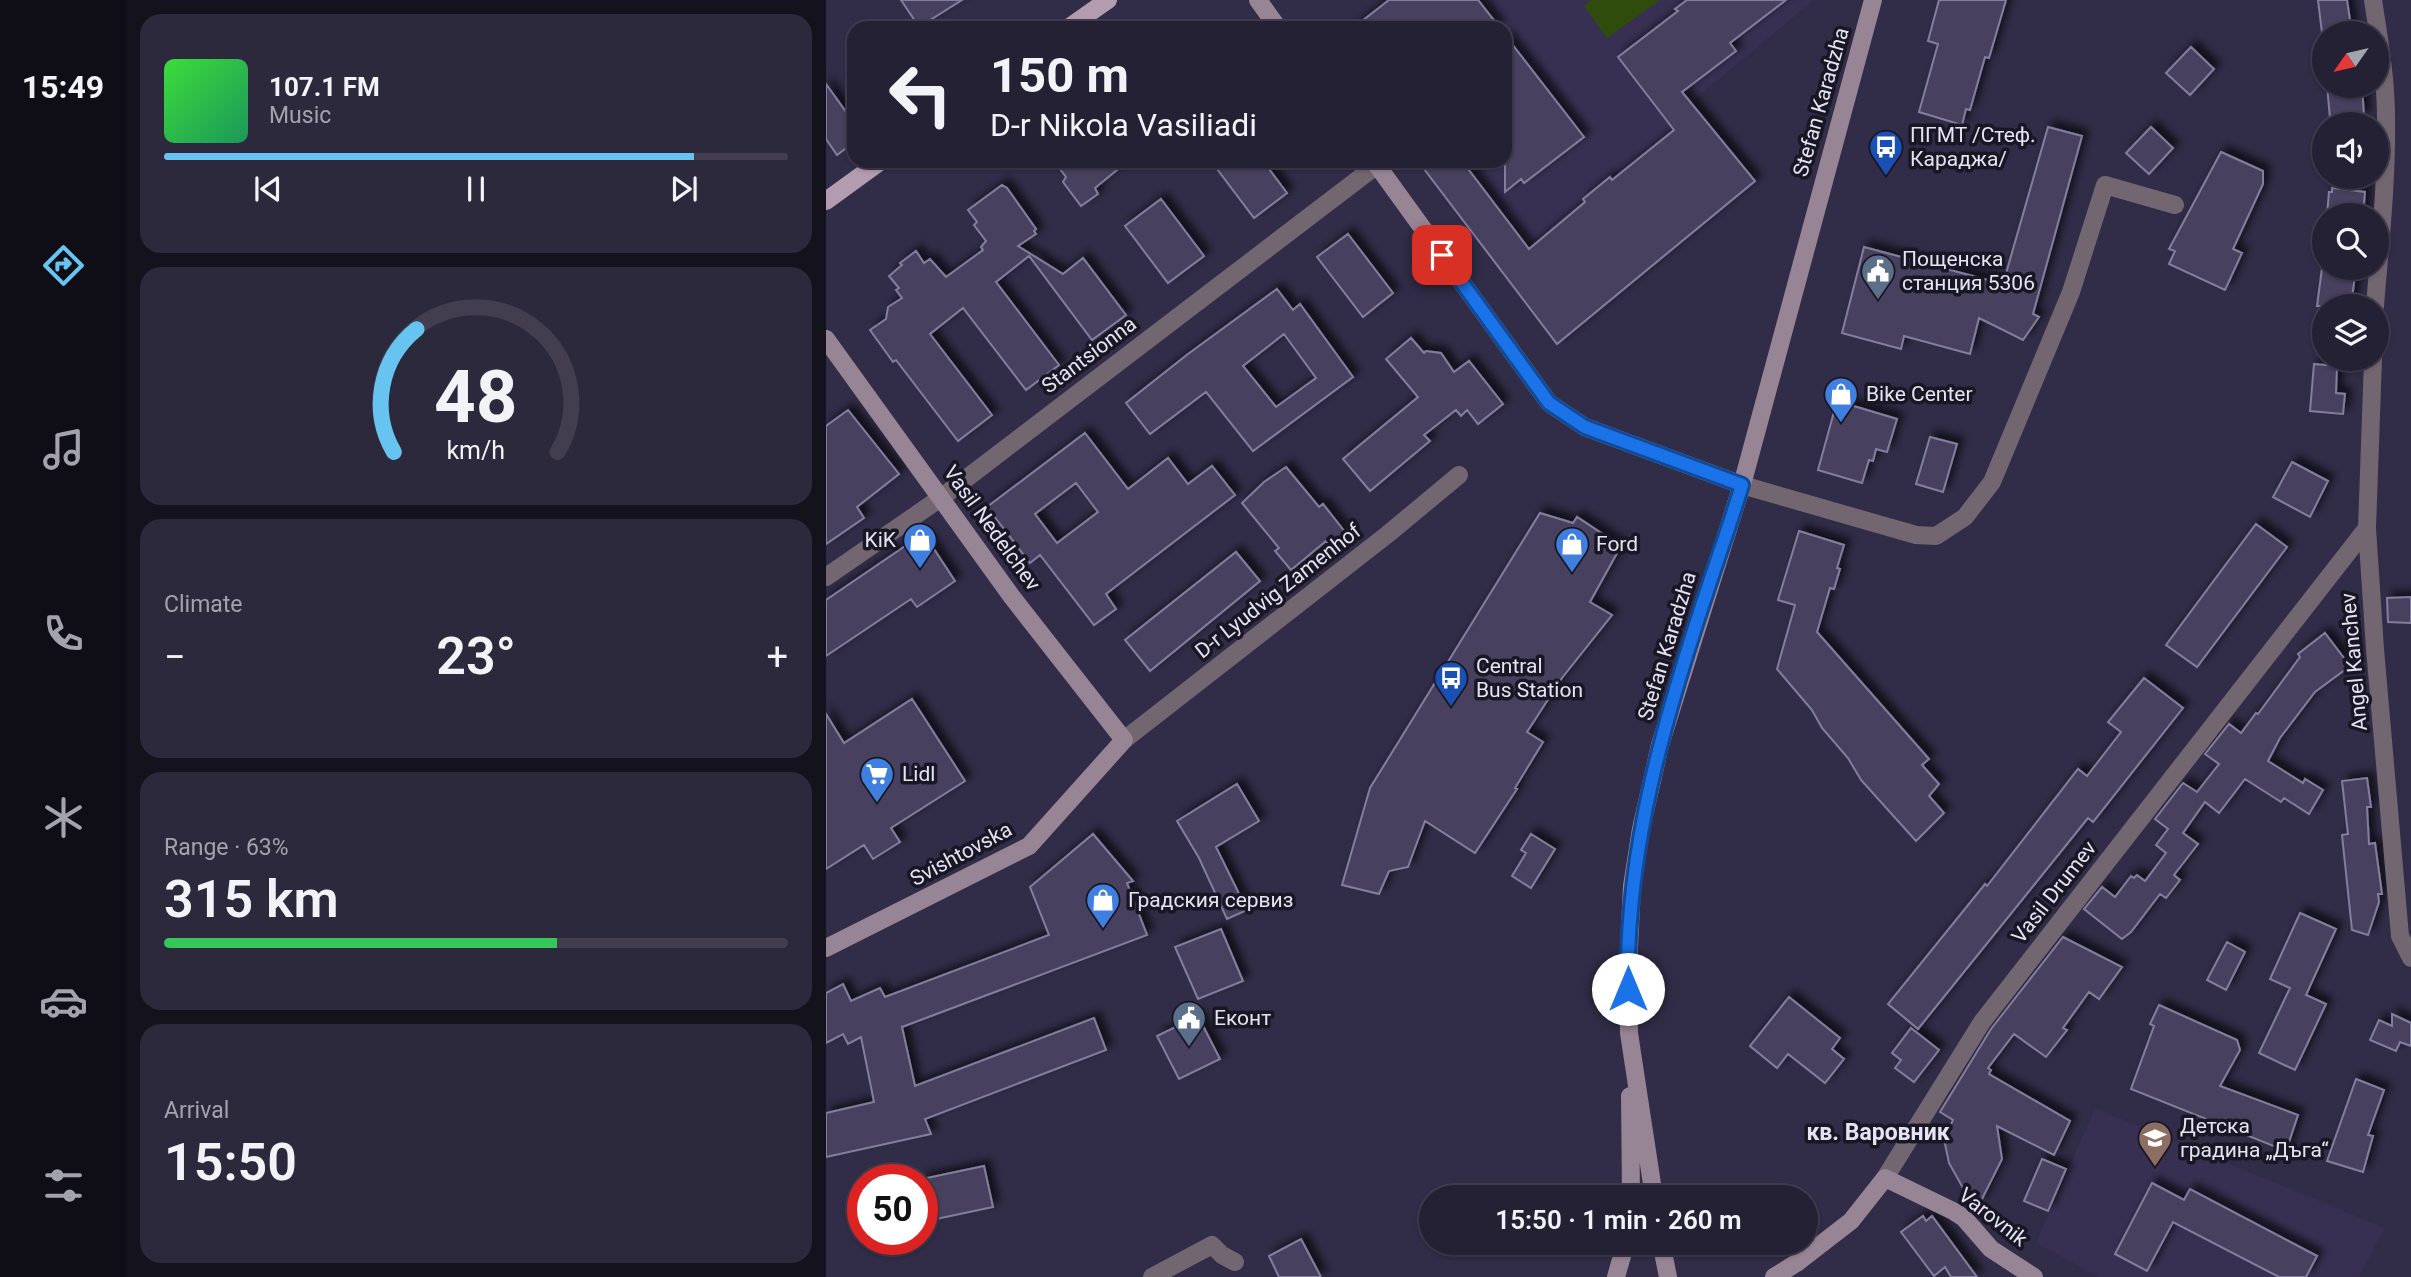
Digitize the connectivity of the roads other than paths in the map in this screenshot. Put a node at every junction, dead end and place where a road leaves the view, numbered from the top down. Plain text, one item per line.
1 (1108, 0) edge
2 (1258, 0) edge
3 (1873, 0) edge
4 (2373, 0) edge
5 (1078, 21) edge
6 (1273, 21) edge
7 (871, 168) edge
8 (1370, 168) edge
9 (1380, 168) edge
10 (826, 201) edge
11 (2175, 205) dead end
12 (2376, 294) edge
13 (826, 339) edge
14 (2373, 371) edge
15 (1458, 475) dead end
16 (1742, 485) junction
17 (942, 497) junction
18 (2367, 528) junction
19 (826, 577) edge
20 (1124, 740) junction
21 (826, 948) edge
22 (2411, 958) edge
23 (1629, 1033) junction
24 (1885, 1178) junction
25 (1631, 1185) edge
26 (1652, 1185) edge
27 (1622, 1255) edge
28 (1664, 1255) edge
29 (1235, 1262) dead end
30 (2012, 1269) edge
31 (1152, 1277) edge
32 (1616, 1277) edge
33 (1668, 1277) edge
34 (1774, 1277) edge
35 (2034, 1277) edge

1 - 5 main road
2 - 6 street
3 - 16 street, Stefan Karadzha
4 - 12 street
7 - 10 main road
8 - 17 street, Stantsionna
9 - 16 street
11 - 16 street
13 - 17 street, Vasil Nedelchev
14 - 18 street, Angel Kanchev
15 - 20 street, D-r Lyudvig Zamenhof
16 - 23 street, Stefan Karadzha
17 - 19 street, Stantsionna
17 - 20 street, Vasil Nedelchev
18 - 22 street, Angel Kanchev
18 - 24 street, Vasil Drumev
20 - 21 street, Svishtovska
23 - 25 street
23 - 26 street, Stefan Karadzha
24 - 30 street, Varovnik
24 - 34 street, Vasil Drumev
27 - 32 street
28 - 33 street
29 - 31 street
30 - 35 street, Varovnik

